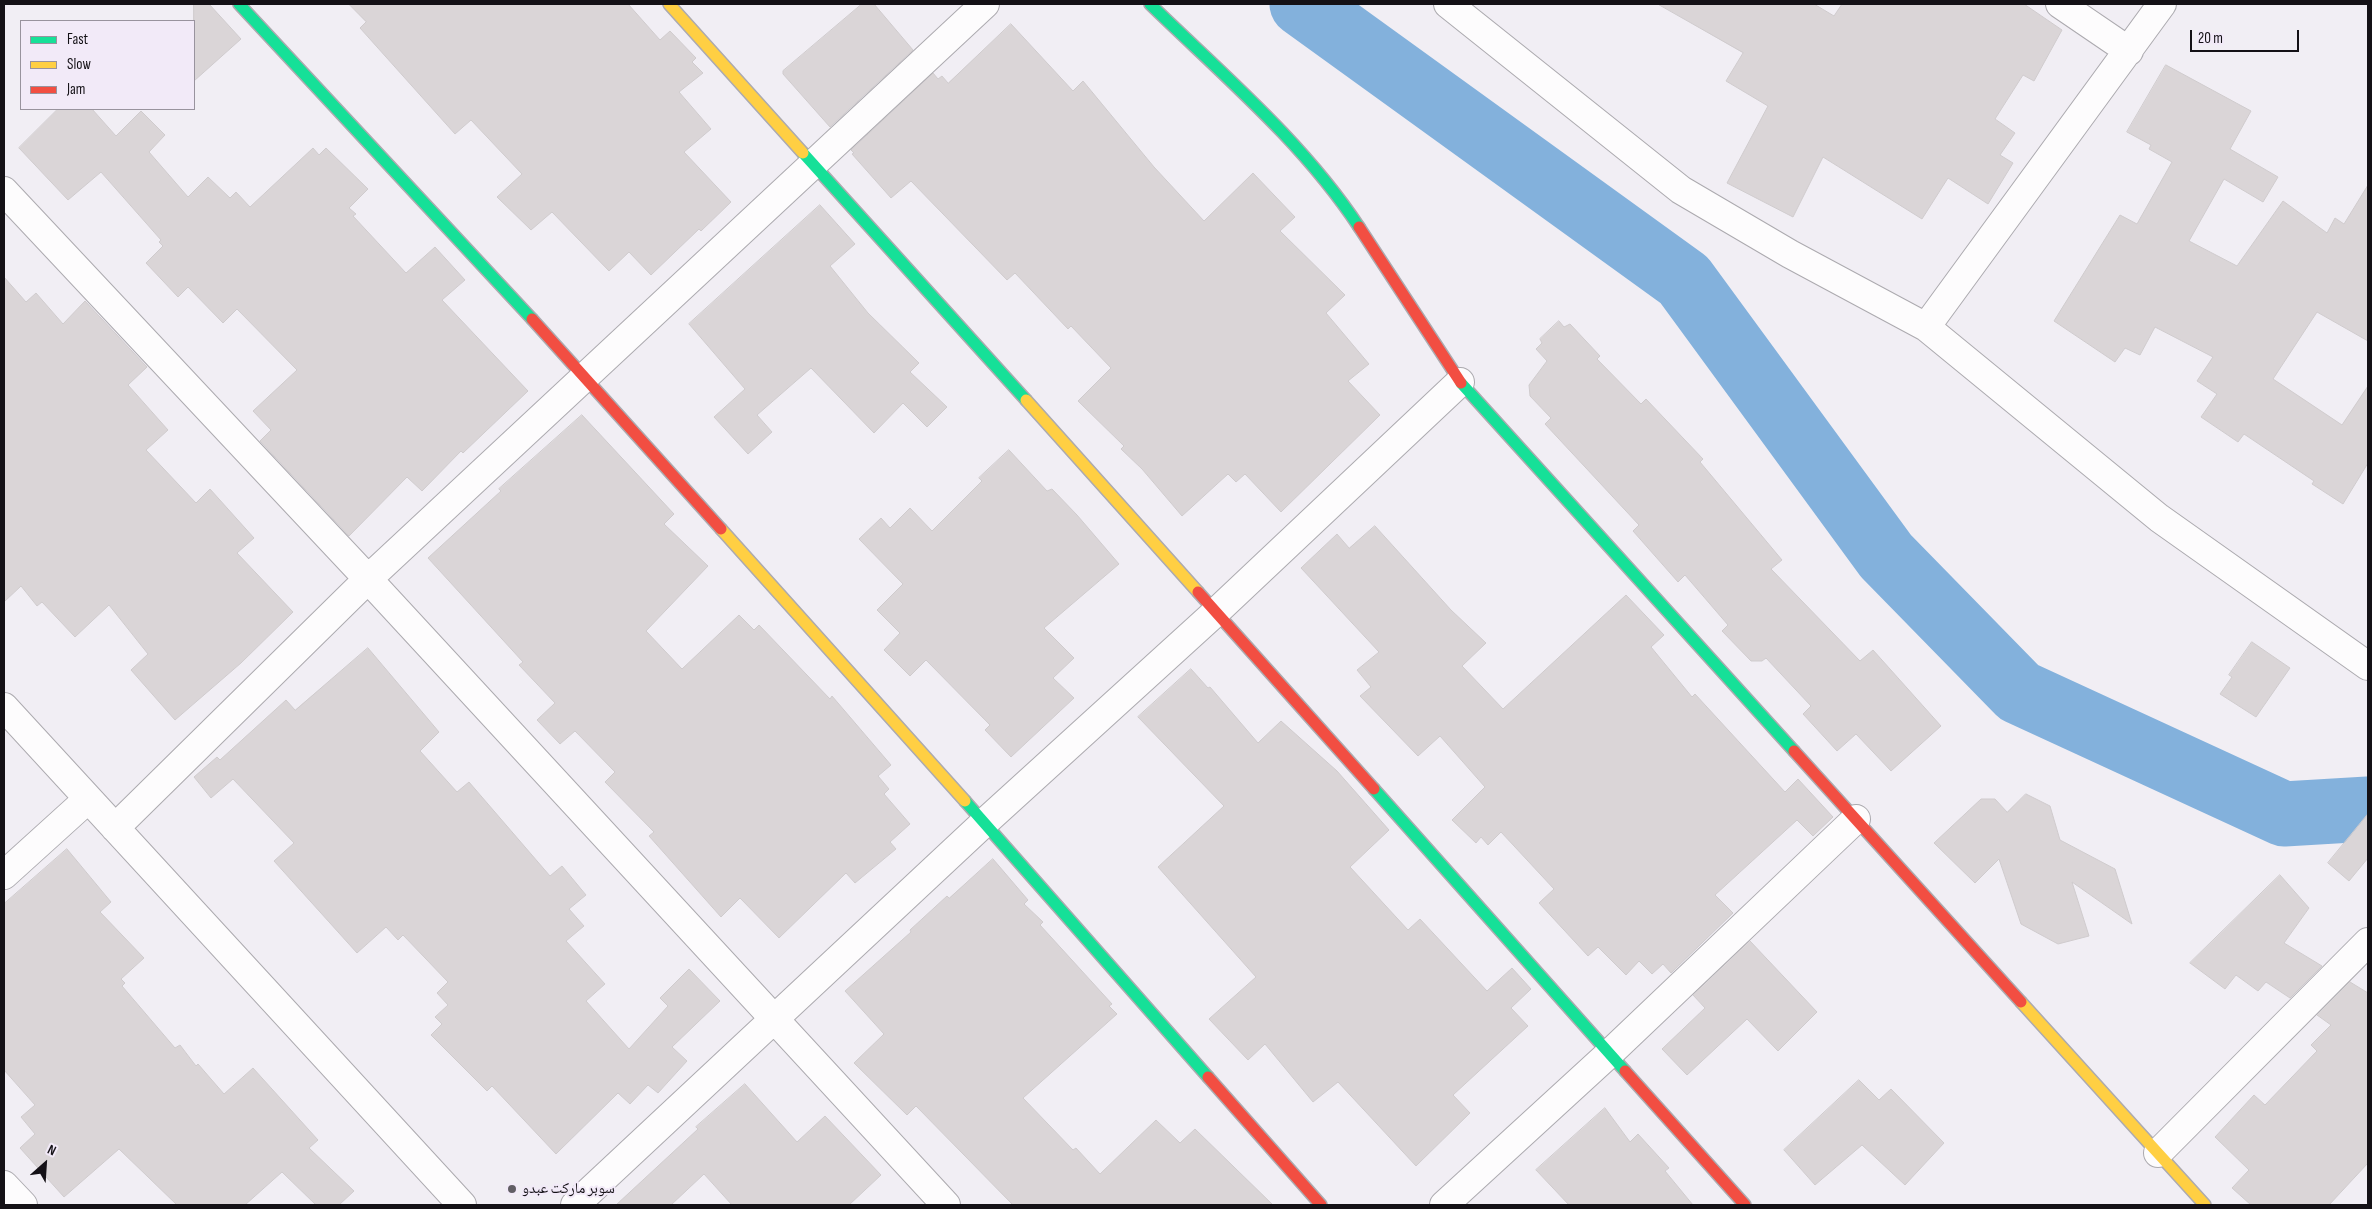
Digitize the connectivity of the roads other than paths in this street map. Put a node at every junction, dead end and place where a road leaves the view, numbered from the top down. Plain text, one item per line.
1 (238, 4) edge
2 (669, 4) edge
3 (985, 4) edge
4 (1150, 4) edge
5 (1448, 4) edge
6 (2060, 4) edge
7 (2162, 4) edge
8 (2129, 52) junction
9 (814, 165) junction
10 (4, 191) edge
11 (1926, 327) junction
12 (585, 377) junction
13 (1460, 382) junction
14 (368, 579) junction
15 (1216, 612) junction
16 (2368, 666) edge
17 (4, 707) edge
18 (88, 799) junction
19 (1856, 820) junction
20 (984, 823) junction
21 (115, 828) junction
22 (4, 875) edge
23 (2368, 942) edge
24 (775, 1020) junction
25 (1611, 1052) junction
26 (2158, 1153) junction
27 (4, 1185) edge
28 (23, 1205) edge
29 (462, 1205) edge
30 (576, 1205) edge
31 (946, 1205) edge
32 (1321, 1205) edge
33 (1444, 1205) edge
34 (1745, 1205) edge
35 (2205, 1205) edge

1 - 12 street
2 - 9 street
3 - 9 street
4 - 13 street
5 - 11 street
6 - 8 street
7 - 8 street
8 - 11 street
9 - 12 street
9 - 15 street
10 - 14 street
11 - 16 street
12 - 14 street
12 - 20 street
13 - 15 street
13 - 19 street
14 - 21 street
14 - 24 street
15 - 20 street
15 - 25 street
17 - 18 street
18 - 21 street
18 - 22 street
19 - 25 street
19 - 26 street
20 - 24 street
20 - 32 street
21 - 29 street
23 - 26 street
24 - 30 street
24 - 31 street
25 - 33 street
25 - 34 street
26 - 35 street
27 - 28 street

